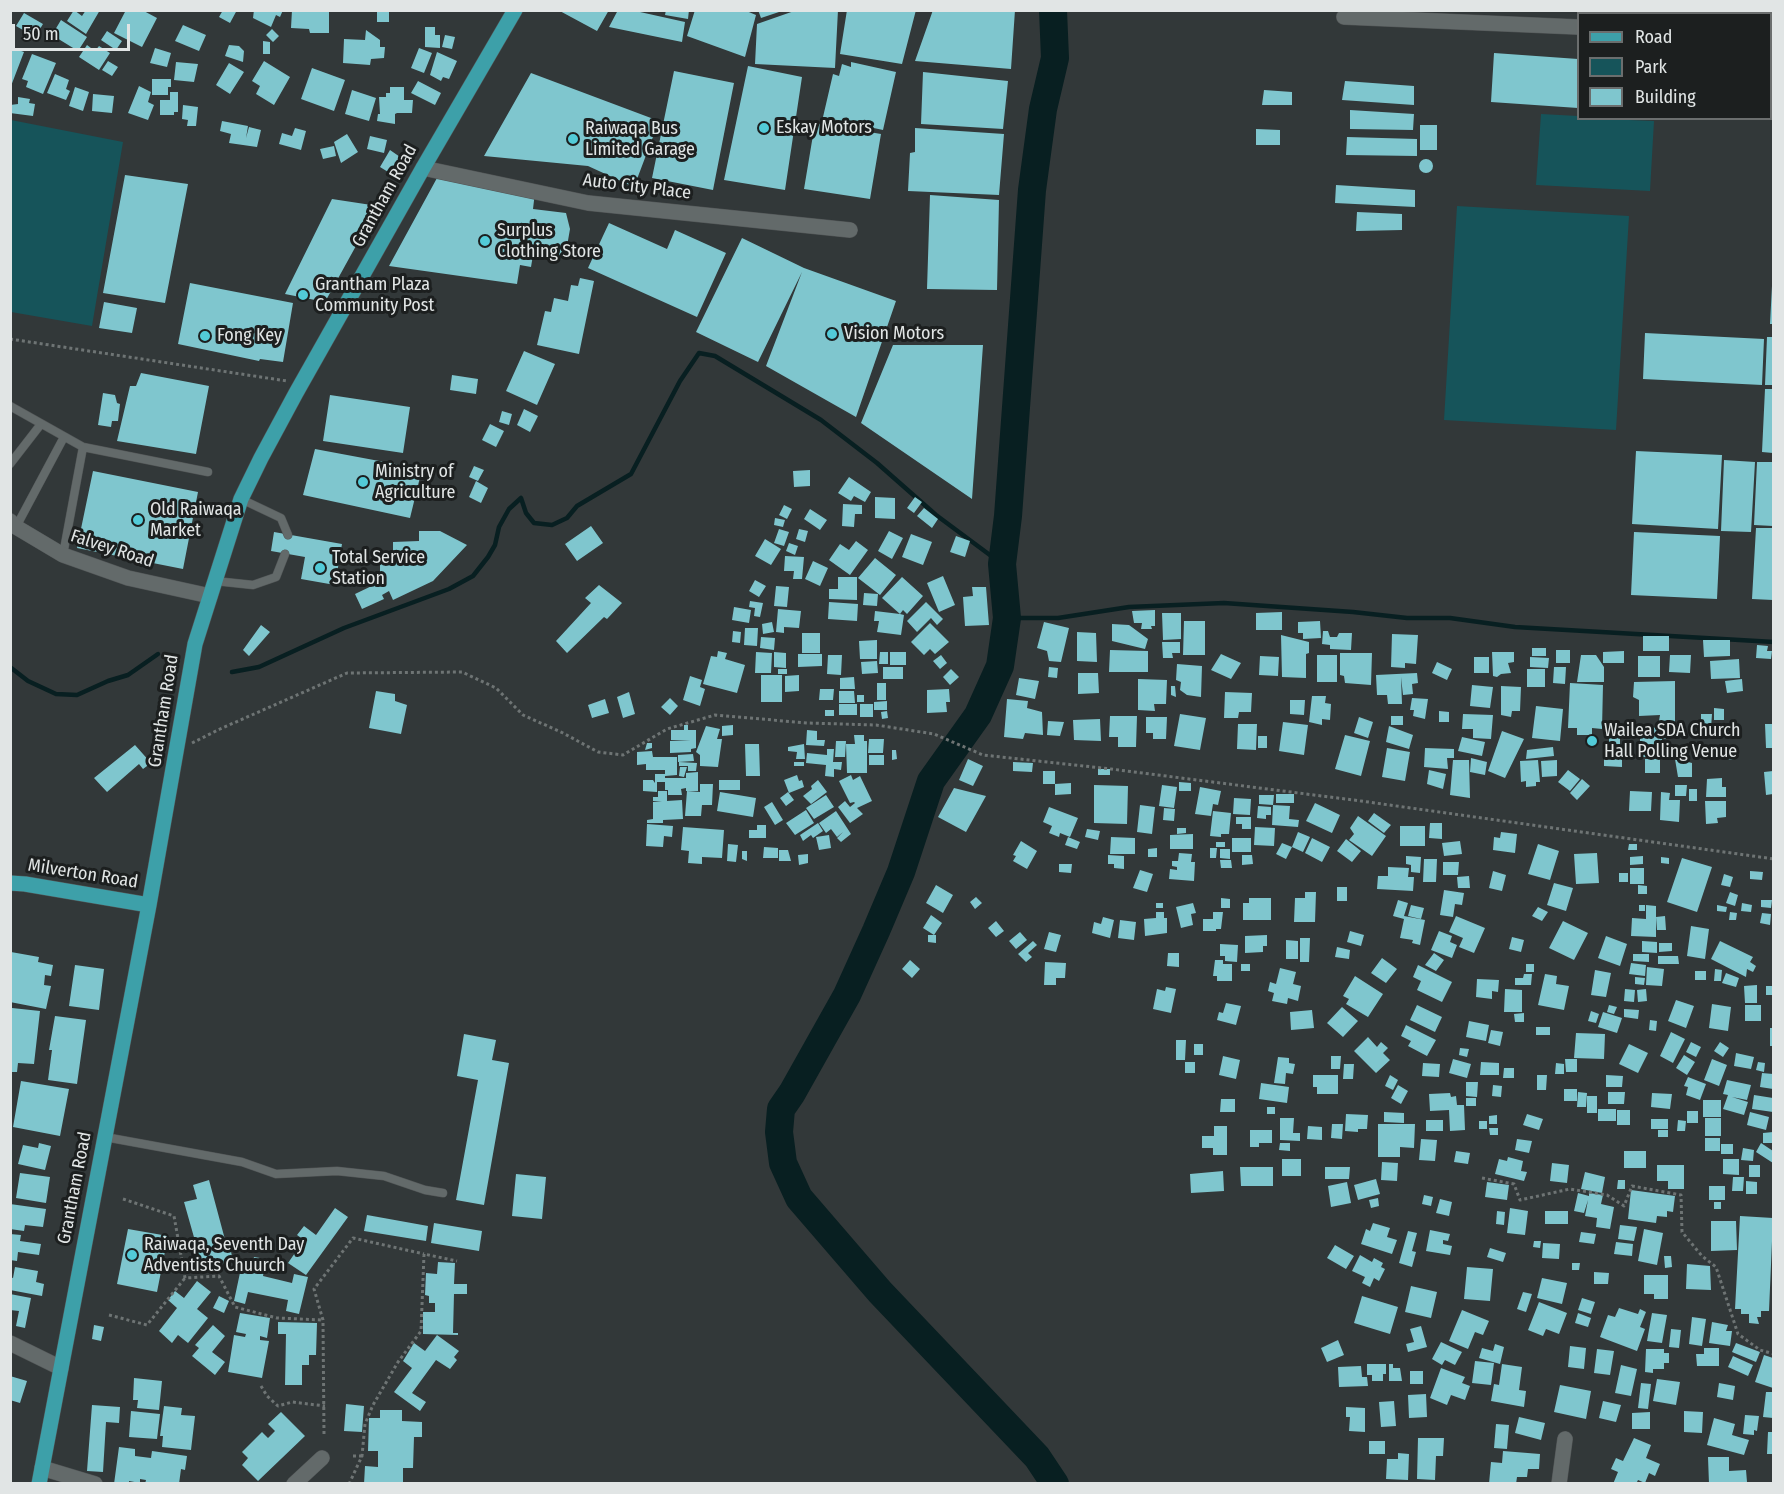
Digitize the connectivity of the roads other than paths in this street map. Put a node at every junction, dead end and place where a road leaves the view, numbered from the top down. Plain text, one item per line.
1 (515, 10) edge
2 (1344, 17) dead end
3 (1577, 27) edge
4 (423, 168) junction
5 (850, 230) dead end
6 (10, 406) edge
7 (41, 424) junction
8 (64, 437) junction
9 (83, 447) junction
10 (10, 464) edge
11 (208, 472) dead end
12 (241, 499) junction
13 (13, 524) edge
14 (288, 535) dead end
15 (285, 554) dead end
16 (63, 555) junction
17 (215, 581) junction
18 (210, 596) junction
19 (10, 883) edge
20 (149, 905) junction
21 (105, 1137) junction
22 (443, 1194) dead end
23 (10, 1343) edge
24 (61, 1368) junction
25 (1565, 1440) dead end
26 (322, 1458) dead end
27 (40, 1476) edge
28 (95, 1484) edge
29 (294, 1484) edge
30 (1558, 1484) edge

1 - 4 main road, Grantham Road
2 - 3 street
4 - 5 street, Auto City Place
4 - 12 main road, Grantham Road
6 - 7 lane
7 - 8 lane
7 - 10 lane
8 - 9 lane
8 - 13 lane
9 - 11 lane
9 - 16 lane
12 - 14 lane
12 - 17 main road, Grantham Road
13 - 16 street, Falvey Road
15 - 17 lane
16 - 18 street, Falvey Road
17 - 18 main road, Grantham Road
18 - 20 main road, Grantham Road
19 - 20 main road, Milverton Road
20 - 21 main road, Grantham Road
21 - 22 lane
21 - 24 main road, Grantham Road
23 - 24 street
24 - 27 main road, Grantham Road
25 - 30 street
26 - 29 street
27 - 28 street

